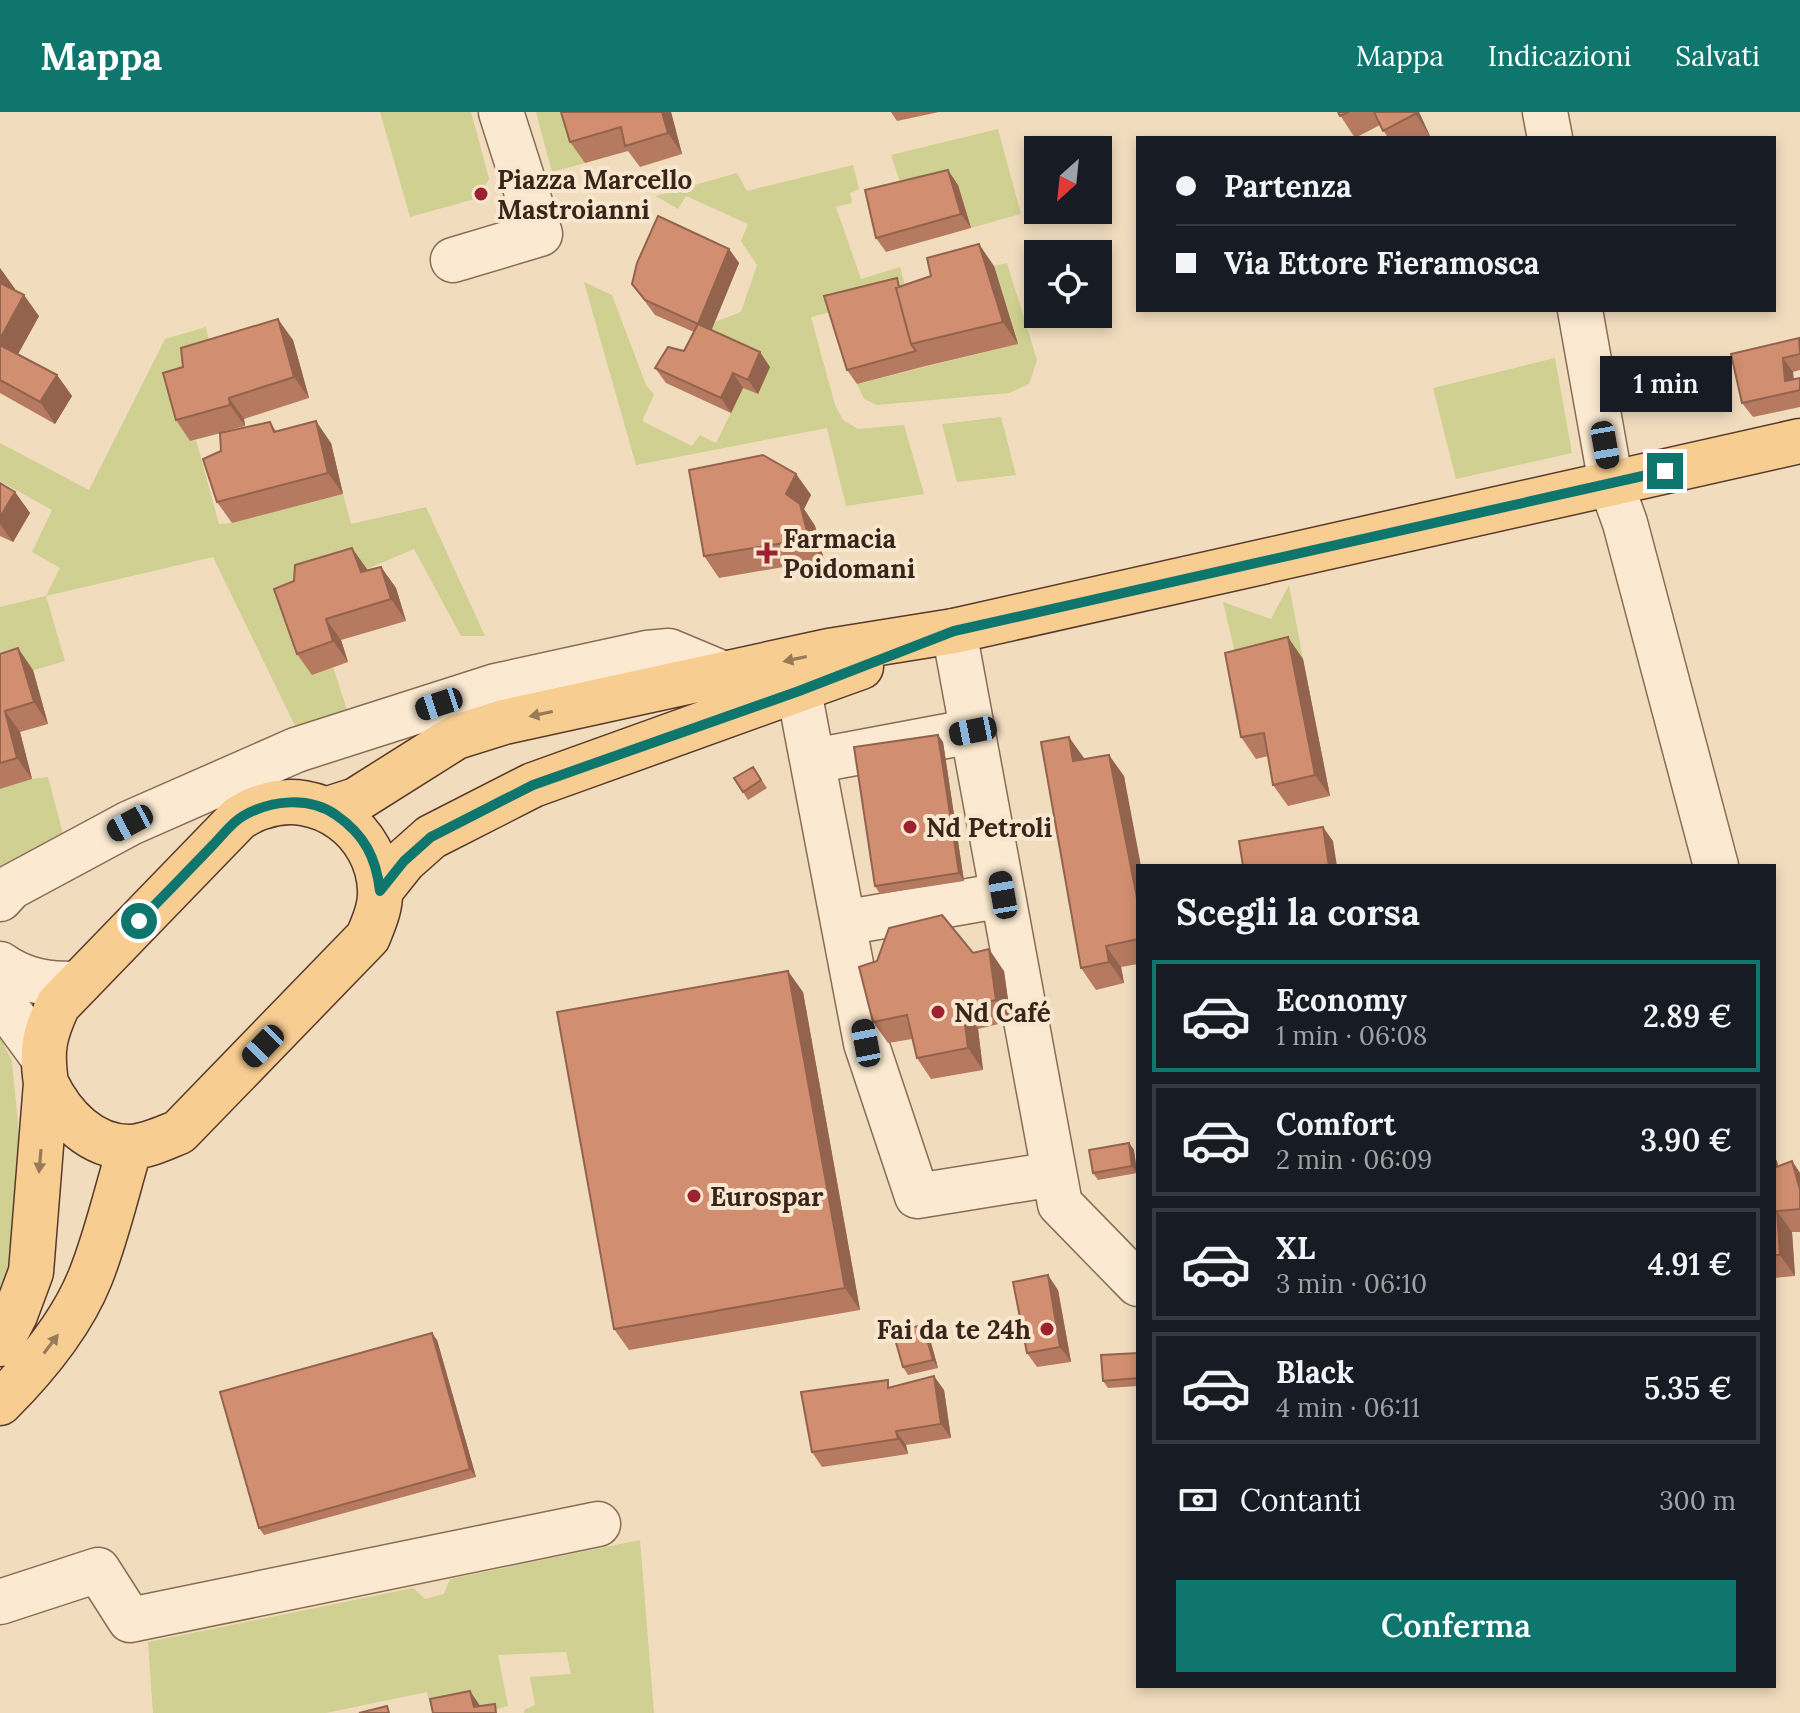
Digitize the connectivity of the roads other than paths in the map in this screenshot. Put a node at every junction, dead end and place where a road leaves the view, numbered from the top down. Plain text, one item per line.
1 (501, 112) edge
2 (1545, 112) edge
3 (1550, 136) edge
4 (453, 260) dead end
5 (1580, 312) edge
6 (1800, 441) edge
7 (1611, 484) junction
8 (954, 631) junction
9 (724, 674) junction
10 (799, 691) junction
11 (973, 731) junction
12 (813, 761) junction
13 (328, 809) junction
14 (1715, 864) edge
15 (380, 891) junction
16 (1003, 895) junction
17 (0, 899) edge
18 (843, 923) junction
19 (0, 964) edge
20 (79, 983) junction
21 (0, 999) edge
22 (44, 1070) junction
23 (130, 1147) junction
24 (1054, 1174) junction
25 (1136, 1282) edge
26 (0, 1344) edge
27 (0, 1403) edge
28 (598, 1524) dead end
29 (0, 1602) edge

1 - 4 street
2 - 3 street
5 - 7 street
6 - 7 main road
7 - 8 main road
7 - 14 street
8 -> 9 main road
8 - 10 main road
8 - 11 street
9 -> 13 main road
9 - 17 street
10 - 12 street
10 - 15 main road
11 - 12 street
11 - 16 street
12 - 18 street
13 - 15 main road
13 - 20 main road
15 - 23 main road
16 - 18 street
16 - 24 street
18 - 24 street
19 - 20 street
20 - 22 main road
21 - 22 street
22 - 23 main road
22 -> 26 main road
27 -> 23 main road
24 - 25 street
28 - 29 street

